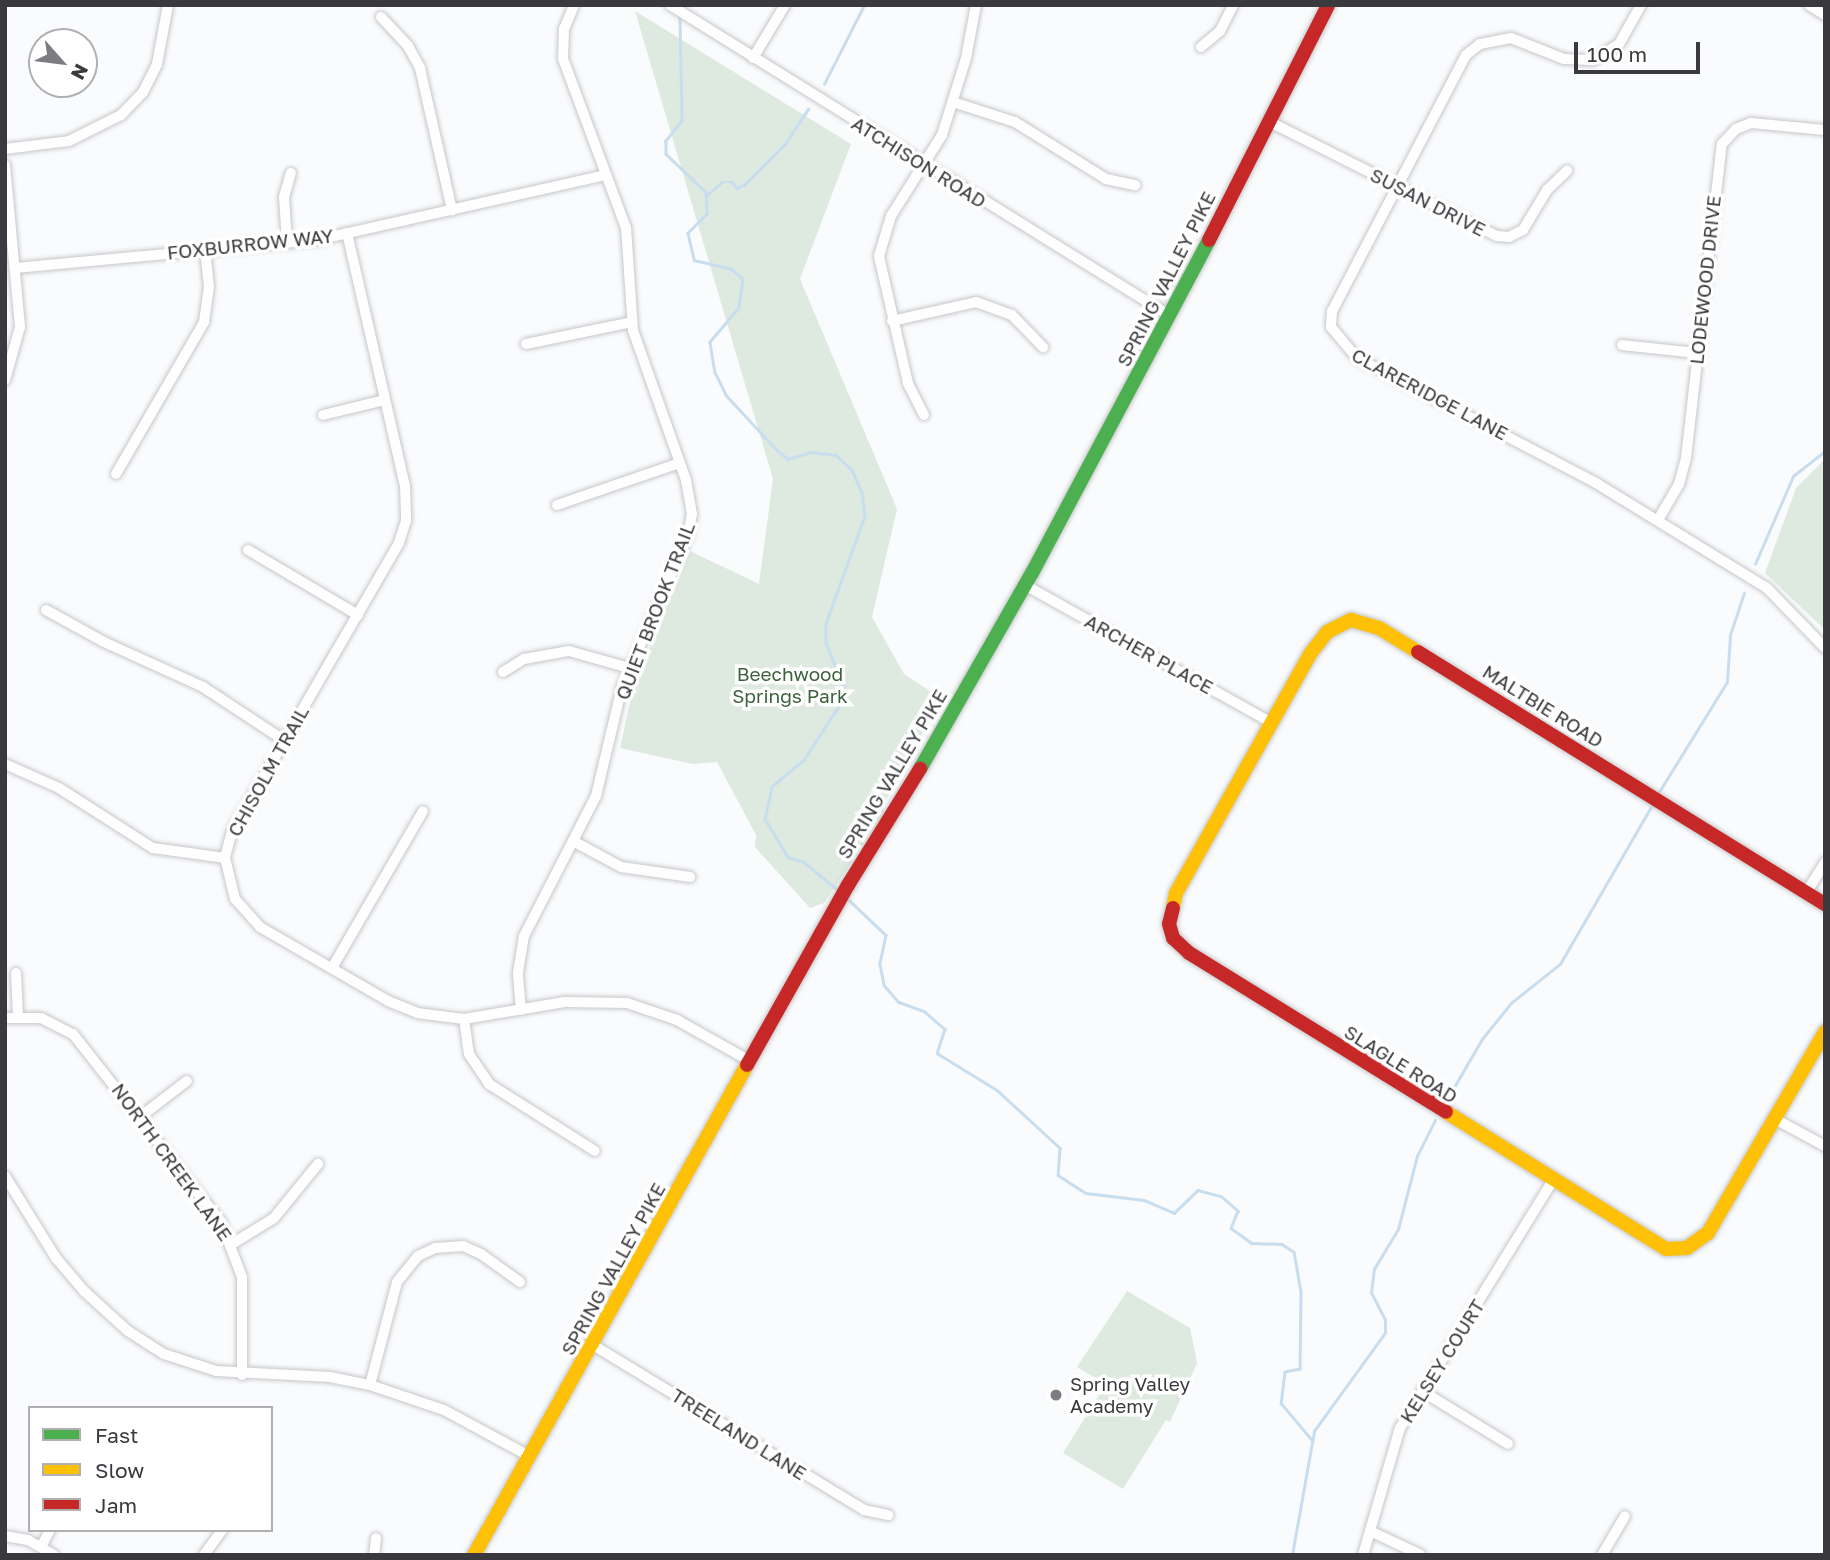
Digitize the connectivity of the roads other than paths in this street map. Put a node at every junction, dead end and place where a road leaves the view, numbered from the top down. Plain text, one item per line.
1 (168, 5) edge
2 (573, 5) edge
3 (670, 5) edge
4 (785, 5) edge
5 (976, 5) edge
6 (1233, 5) edge
7 (1328, 5) edge
8 (1641, 5) edge
9 (1809, 5) edge
10 (1825, 15) edge
11 (381, 17) dead end
12 (1200, 47) dead end
13 (754, 58) junction
14 (953, 102) junction
15 (1268, 121) junction
16 (1825, 130) edge
17 (5, 149) edge
18 (5, 164) edge
19 (925, 165) junction
20 (1567, 171) dead end
21 (290, 173) dead end
22 (606, 175) junction
23 (1135, 185) dead end
24 (1396, 186) junction
25 (452, 210) junction
26 (347, 233) junction
27 (287, 243) junction
28 (205, 250) junction
29 (15, 268) junction
30 (1170, 316) junction
31 (892, 320) junction
32 (632, 322) junction
33 (526, 344) dead end
34 (1622, 345) dead end
35 (1043, 347) dead end
36 (1697, 353) junction
37 (5, 380) edge
38 (385, 400) junction
39 (323, 415) dead end
40 (925, 415) dead end
41 (680, 463) junction
42 (117, 474) dead end
43 (557, 505) dead end
44 (1658, 520) junction
45 (248, 550) dead end
46 (1025, 585) junction
47 (46, 610) dead end
48 (358, 614) junction
49 (1825, 648) edge
50 (629, 668) junction
51 (503, 673) dead end
52 (1272, 723) junction
53 (285, 741) junction
54 (5, 764) edge
55 (423, 811) dead end
56 (573, 841) junction
57 (225, 858) junction
58 (1825, 863) edge
59 (690, 877) dead end
60 (1806, 893) junction
61 (1825, 904) edge
62 (332, 968) junction
63 (16, 973) dead end
64 (521, 1010) junction
65 (18, 1016) junction
66 (5, 1018) edge
67 (464, 1019) junction
68 (1825, 1032) edge
69 (750, 1060) junction
70 (187, 1081) dead end
71 (140, 1117) junction
72 (1775, 1119) junction
73 (1825, 1146) edge
74 (595, 1151) dead end
75 (318, 1164) dead end
76 (5, 1176) edge
77 (1552, 1182) junction
78 (232, 1244) junction
79 (520, 1282) dead end
80 (593, 1345) junction
81 (242, 1375) junction
82 (370, 1385) junction
83 (1422, 1391) junction
84 (1508, 1444) dead end
85 (529, 1456) junction
86 (888, 1515) dead end
87 (1625, 1516) dead end
88 (1370, 1531) junction
89 (49, 1532) edge
90 (221, 1532) edge
91 (5, 1536) edge
92 (376, 1538) dead end
93 (41, 1546) junction
94 (54, 1555) edge
95 (204, 1555) edge
96 (374, 1555) edge
97 (474, 1555) edge
98 (1363, 1555) edge
99 (1421, 1555) edge
100 (1602, 1555) edge

1 - 17 street
2 - 22 street, QUIET BROOK TRAIL
3 - 13 street, ATCHISON ROAD
4 - 13 street
5 - 14 street
6 - 12 street
7 - 15 street, SPRING VALLEY PIKE
8 - 24 street, CLARERIDGE LANE
9 - 10 street
11 - 25 street
13 - 19 street, ATCHISON ROAD
14 - 19 street
14 - 23 street
15 - 24 street, SUSAN DRIVE
15 - 30 street, SPRING VALLEY PIKE
16 - 36 street, LODEWOOD DRIVE
18 - 29 street
19 - 30 street, ATCHISON ROAD
19 - 31 street
20 - 24 street, SUSAN DRIVE
21 - 27 street
22 - 25 street, FOXBURROW WAY
22 - 32 street, QUIET BROOK TRAIL
24 - 44 street, CLARERIDGE LANE
25 - 26 street, FOXBURROW WAY
26 - 27 street, FOXBURROW WAY
26 - 38 street, CHISOLM TRAIL
27 - 28 street, FOXBURROW WAY
28 - 29 street, FOXBURROW WAY
28 - 42 street
29 - 37 street
30 - 46 street, SPRING VALLEY PIKE
31 - 35 street
31 - 40 street
32 - 33 street
32 - 41 street, QUIET BROOK TRAIL
34 - 36 street
36 - 44 street, LODEWOOD DRIVE
38 - 39 street
38 - 48 street, CHISOLM TRAIL
41 - 43 street
41 - 50 street, QUIET BROOK TRAIL
44 - 49 street, CLARERIDGE LANE
45 - 48 street
46 - 52 street, ARCHER PLACE
46 - 69 street, SPRING VALLEY PIKE
47 - 53 street
48 - 53 street, CHISOLM TRAIL
50 - 51 street
50 - 56 street, QUIET BROOK TRAIL
52 - 60 street, MALTBIE ROAD
52 - 77 street, SLAGLE ROAD
53 - 57 street, CHISOLM TRAIL
54 - 57 street
55 - 62 street
56 - 59 street
56 - 64 street, QUIET BROOK TRAIL
57 - 62 street, CHISOLM TRAIL
58 - 60 street
60 - 61 street, MALTBIE ROAD
62 - 67 street, CHISOLM TRAIL
63 - 65 street
64 - 67 street, CHISOLM TRAIL
64 - 69 street, CHISOLM TRAIL
65 - 66 street, NORTH CREEK LANE
65 - 71 street, NORTH CREEK LANE
67 - 74 street
68 - 72 street
69 - 80 street, SPRING VALLEY PIKE
70 - 71 street
71 - 78 street, NORTH CREEK LANE
72 - 73 street
72 - 77 street, SLAGLE ROAD
75 - 78 street
76 - 81 street
77 - 83 street, KELSEY COURT
78 - 81 street, NORTH CREEK LANE
79 - 82 street
80 - 85 street, SPRING VALLEY PIKE
80 - 86 street, TREELAND LANE
81 - 82 street
82 - 85 street
83 - 84 street
83 - 88 street, KELSEY COURT
85 - 97 street, SPRING VALLEY PIKE
87 - 100 street
88 - 98 street, KELSEY COURT
88 - 99 street
89 - 93 street
90 - 95 street
91 - 93 street
92 - 96 street
93 - 94 street

